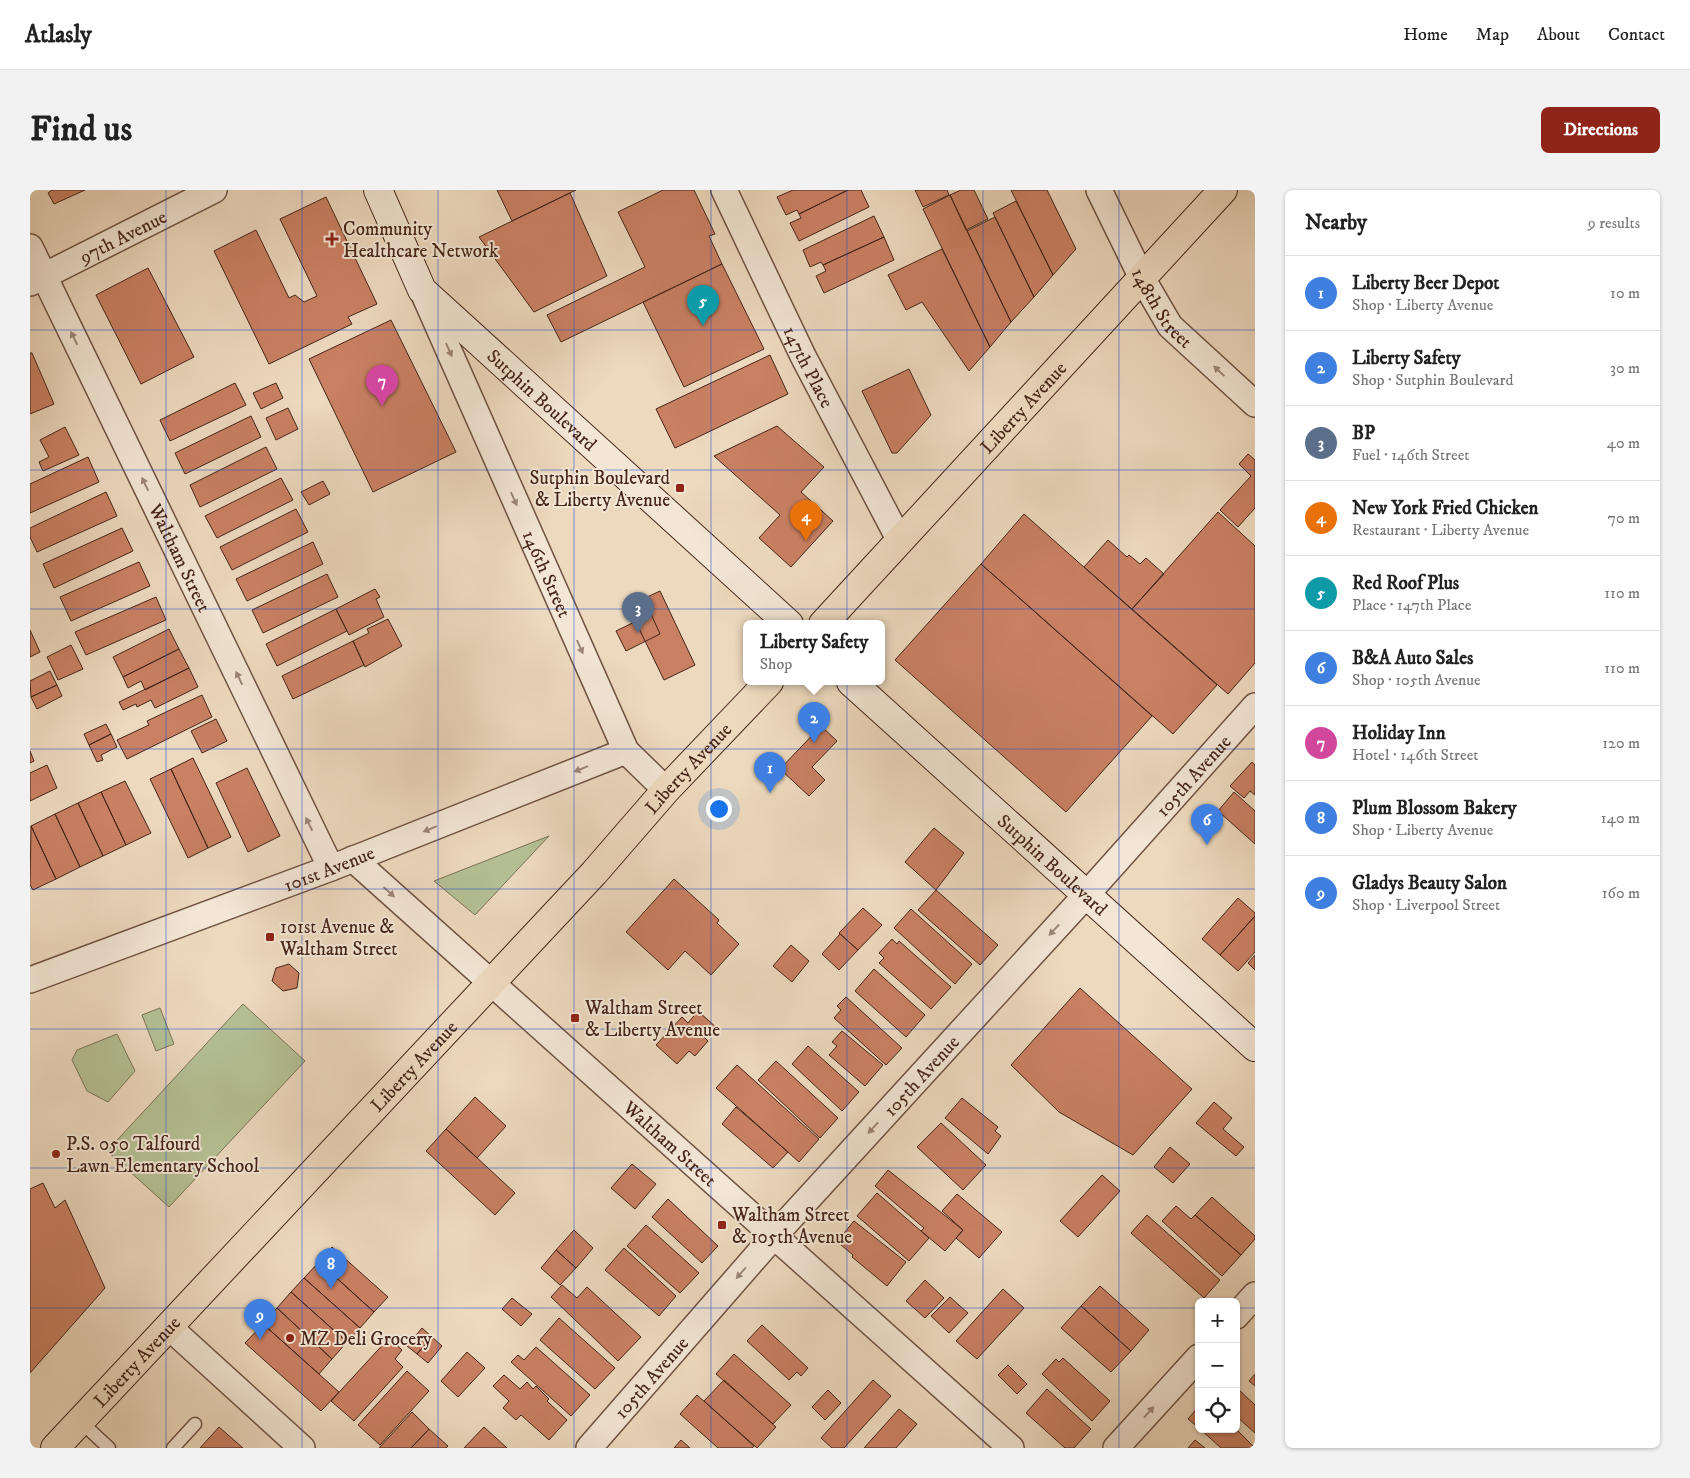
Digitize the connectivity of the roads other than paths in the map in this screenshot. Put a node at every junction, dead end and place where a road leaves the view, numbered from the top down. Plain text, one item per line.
1 (214, 190) edge
2 (378, 190) edge
3 (724, 190) edge
4 (1099, 190) edge
5 (1223, 190) edge
6 (30, 247) edge
7 (1142, 278) junction
8 (37, 280) edge
9 (422, 290) junction
10 (1255, 404) edge
11 (900, 541) junction
12 (785, 620) edge
13 (827, 620) edge
14 (766, 685) edge
15 (855, 685) edge
16 (1255, 706) edge
17 (626, 752) junction
18 (666, 790) junction
19 (342, 863) junction
20 (1087, 894) junction
21 (30, 980) edge
22 (491, 983) junction
23 (1255, 1047) edge
24 (773, 1236) junction
25 (1255, 1295) edge
26 (1240, 1312) edge
27 (169, 1327) junction
28 (1195, 1361) edge
29 (80, 1421) junction
30 (195, 1424) dead end
31 (55, 1448) edge
32 (109, 1448) edge
33 (173, 1448) edge
34 (302, 1448) edge
35 (589, 1448) edge
36 (1011, 1448) edge
37 (1116, 1448) edge

1 - 8 street, 97th Avenue
2 - 9 main road, Sutphin Boulevard
3 - 11 street, 147th Place
4 - 7 street, 148th Street
5 - 7 main road, Liberty Avenue
6 - 8 street, Waltham Street
10 -> 7 street, 148th Street
7 - 11 main road, Liberty Avenue
19 -> 8 street, Waltham Street
9 - 12 main road, Sutphin Boulevard
9 -> 17 street, 146th Street
11 - 13 main road, Liberty Avenue
14 - 18 main road, Liberty Avenue
15 - 20 main road, Sutphin Boulevard
16 - 20 street, 105th Avenue
17 - 18 street, 146th Street
17 -> 19 street, 101st Avenue
18 - 22 main road, Liberty Avenue
19 - 21 street, 101st Avenue
19 -> 22 street, Waltham Street
20 - 23 main road, Sutphin Boulevard
20 -> 24 street, 105th Avenue
22 - 24 street, Waltham Street
22 - 27 main road, Liberty Avenue
24 -> 35 street, 105th Avenue
24 - 36 street, Waltham Street
25 - 26 street
27 - 29 main road, Liberty Avenue
27 - 34 street
37 -> 28 street
29 - 31 main road, Liberty Avenue
29 - 32 lane
30 - 33 lane

